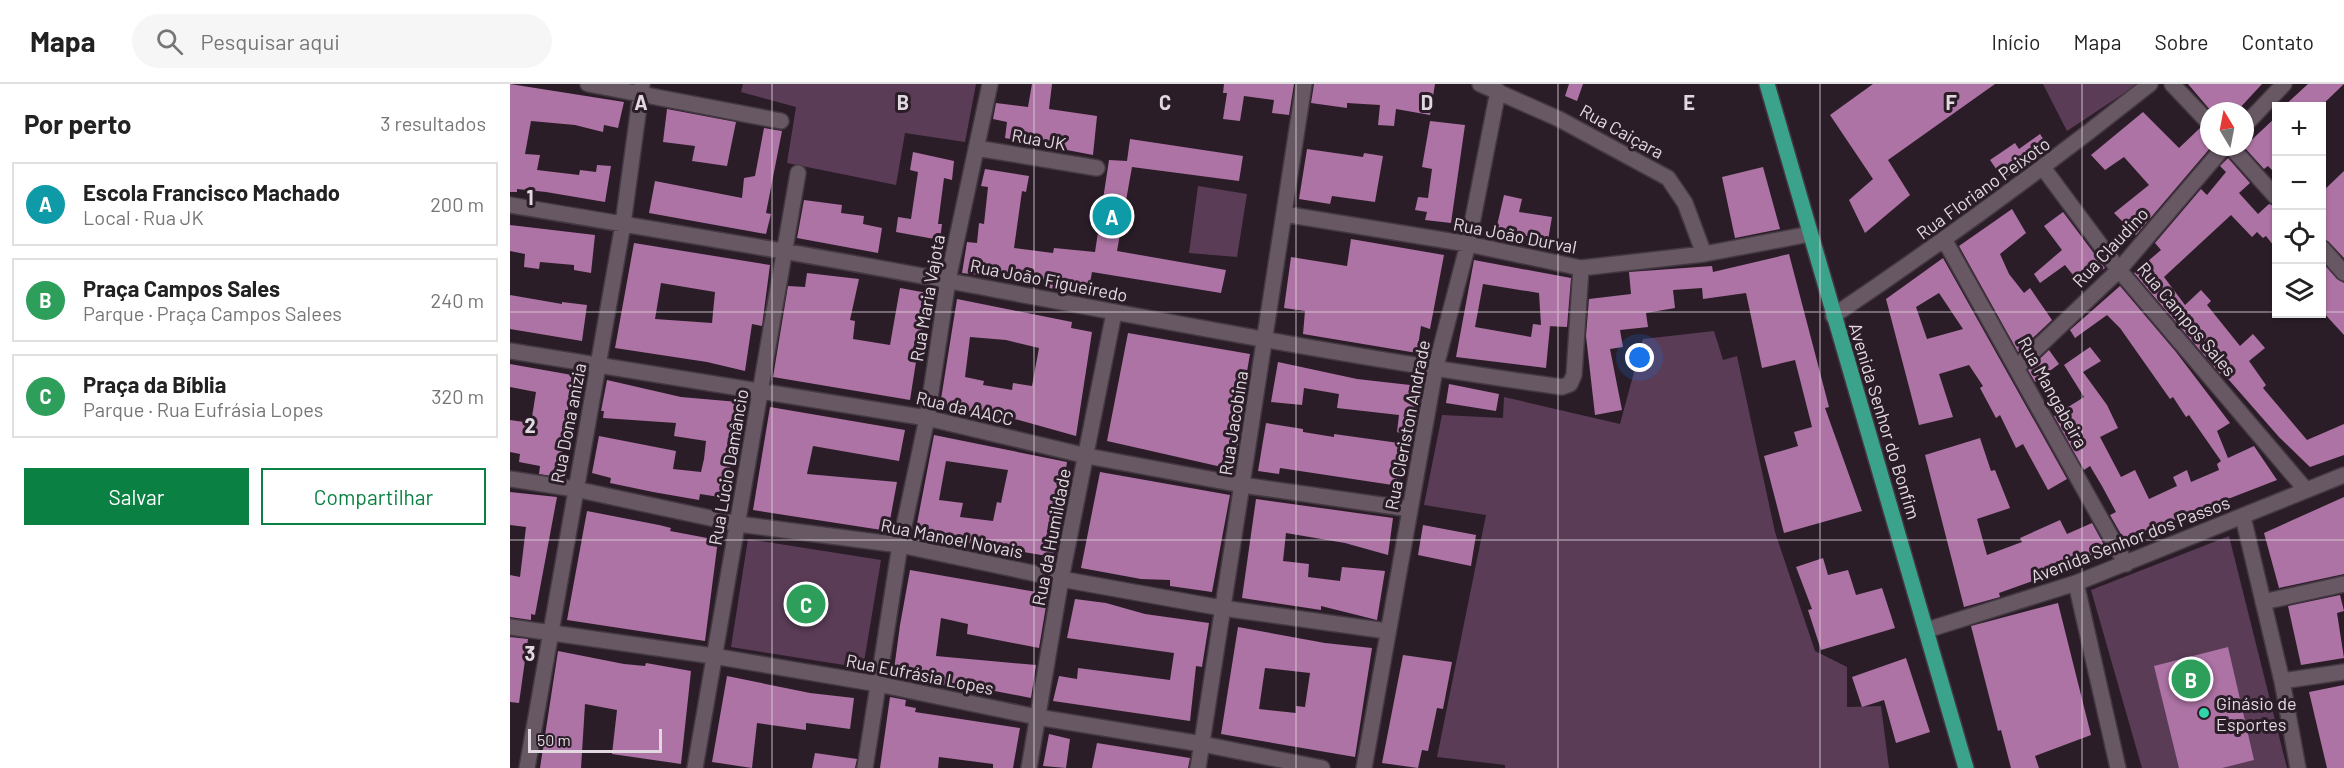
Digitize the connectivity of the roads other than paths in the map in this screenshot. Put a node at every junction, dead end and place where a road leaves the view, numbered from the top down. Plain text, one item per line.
1 (588, 84) edge
2 (990, 84) edge
3 (1304, 84) edge
4 (1480, 84) edge
5 (1767, 84) edge
6 (2150, 84) edge
7 (2172, 84) edge
8 (2284, 84) edge
9 (642, 88) edge
10 (1498, 91) junction
11 (2200, 114) edge
12 (2254, 116) edge
13 (781, 121) dead end
14 (976, 148) junction
15 (2216, 156) edge
16 (2239, 156) edge
17 (1097, 168) dead end
18 (2044, 169) junction
19 (798, 173) dead end
20 (2272, 192) edge
21 (510, 205) edge
22 (1284, 214) junction
23 (623, 224) junction
24 (1810, 234) junction
25 (1945, 241) junction
26 (1468, 244) junction
27 (785, 251) junction
28 (2326, 253) edge
29 (1704, 254) junction
30 (1581, 268) junction
31 (2120, 270) junction
32 (2344, 273) edge
33 (948, 280) junction
34 (1114, 313) junction
35 (1833, 316) junction
36 (1266, 340) junction
37 (510, 351) edge
38 (599, 365) junction
39 (2017, 367) junction
40 (1435, 370) junction
41 (761, 390) junction
42 (927, 418) junction
43 (1087, 456) junction
44 (2344, 475) edge
45 (510, 479) edge
46 (1242, 485) junction
47 (574, 489) junction
48 (2306, 490) junction
49 (1410, 508) junction
50 (2243, 517) junction
51 (738, 524) junction
52 (900, 545) junction
53 (2126, 564) junction
54 (1061, 579) junction
55 (2076, 583) junction
56 (2344, 584) edge
57 (2263, 602) junction
58 (1222, 608) junction
59 (510, 627) edge
60 (1927, 630) junction
61 (1387, 631) junction
62 (551, 635) junction
63 (713, 656) junction
64 (2344, 672) edge
65 (2282, 681) junction
66 (878, 684) junction
67 (1037, 717) junction
68 (1202, 744) junction
69 (527, 768) edge
70 (695, 768) edge
71 (865, 768) edge
72 (1029, 768) edge
73 (1198, 768) edge
74 (1322, 768) edge
75 (1364, 768) edge
76 (1966, 768) edge
77 (2118, 768) edge
78 (2298, 768) edge

1 - 9 street
2 - 14 street, Rua Maria Vajota
3 - 22 street, Rua Jacobina
4 - 10 street, Rua Caiçara
5 - 24 main road, Avenida Senhor do Bonfim
6 - 18 street, Rua Floriano Peixoto
7 - 11 street
8 - 12 street
9 - 13 street
9 - 23 street, Rua Dona anizia
10 - 26 street, Rua Cleriston Andrade
10 - 29 street, Rua Caiçara
14 - 17 street, Rua JK
14 - 33 street, Rua Maria Vajota
15 - 31 street, Rua Claudino
16 - 20 street
18 - 25 street, Rua Floriano Peixoto
18 - 31 street, Rua Campos Sales
19 - 27 street, Rua Lúcio Damâncio
21 - 23 street, Rua João Figueiredo
22 - 26 street, Rua João Durval
22 - 36 street, Rua Jacobina
23 - 27 street, Rua João Figueiredo
23 - 38 street, Rua Dona anizia
24 - 29 street, Rua João Durval
24 - 35 main road, Avenida Senhor do Bonfim
25 - 35 street, Rua Floriano Peixoto
25 - 39 street, Rua Mangabeira
26 - 30 street, Rua João Durval
26 - 40 street, Rua Cleriston Andrade
27 - 33 street, Rua João Figueiredo
27 - 41 street, Rua Lúcio Damâncio
28 - 32 street
29 - 30 street, Rua João Durval
30 - 40 street, Rua João Figueiredo
31 - 39 street, Rua Claudino
31 - 48 street, Rua Campos Sales
33 - 34 street, Rua João Figueiredo
33 - 42 street, Rua Maria Vajota
34 - 36 street, Rua João Figueiredo
34 - 43 street, Rua da Humildade
35 - 60 main road, Avenida Senhor do Bonfim
36 - 40 street, Rua João Figueiredo
36 - 46 street, Rua Jacobina
37 - 38 street, Rua da AACC
38 - 41 street, Rua da AACC
38 - 47 street, Rua Dona anizia
39 - 53 street, Rua Mangabeira
40 - 49 street, Rua Cleriston Andrade
41 - 42 street, Rua da AACC
41 - 51 street, Rua Lúcio Damâncio
42 - 43 street, Rua da AACC
42 - 52 street, Rua Maria Vajota
43 - 46 street, Rua da AACC
43 - 54 street, Rua da Humildade
44 - 48 street, Avenida Senhor dos Passos
45 - 47 street, Rua Manoel Novais
46 - 49 street, Rua da AACC
46 - 58 street, Rua Jacobina
47 - 51 street, Rua Manoel Novais
47 - 62 street, Rua Dona anizia
48 - 50 street, Avenida Senhor dos Passos
49 - 61 street, Rua Cleriston Andrade
50 - 53 street, Avenida Senhor dos Passos
50 - 57 street
51 - 52 street, Rua Manoel Novais
51 - 63 street, Rua Lúcio Damâncio
52 - 54 street, Rua Manoel Novais
52 - 66 street, Rua Maria Vajota
53 - 55 street, Avenida Senhor dos Passos
54 - 58 street, Rua Manoel Novais
54 - 67 street, Rua da Humildade
55 - 60 street, Avenida Senhor dos Passos
55 - 77 street
56 - 57 street
57 - 65 street
58 - 61 street, Rua Manoel Novais
58 - 68 street, Rua Jacobina
59 - 62 street, Rua Eufrásia Lopes
60 - 76 main road, Avenida Senhor do Bonfim
61 - 75 street, Rua Cleriston Andrade
62 - 63 street, Rua Eufrásia Lopes
62 - 69 street, Rua Dona anizia
63 - 66 street, Rua Eufrásia Lopes
63 - 70 street, Rua Lúcio Damâncio
64 - 65 street
65 - 78 street
66 - 67 street, Rua Eufrásia Lopes
66 - 71 street, Rua Maria Vajota
67 - 68 street, Rua Eufrásia Lopes
67 - 72 street, Rua da Humildade
68 - 73 street, Rua Jacobina
68 - 74 street, Rua Eufrásia Lopes

